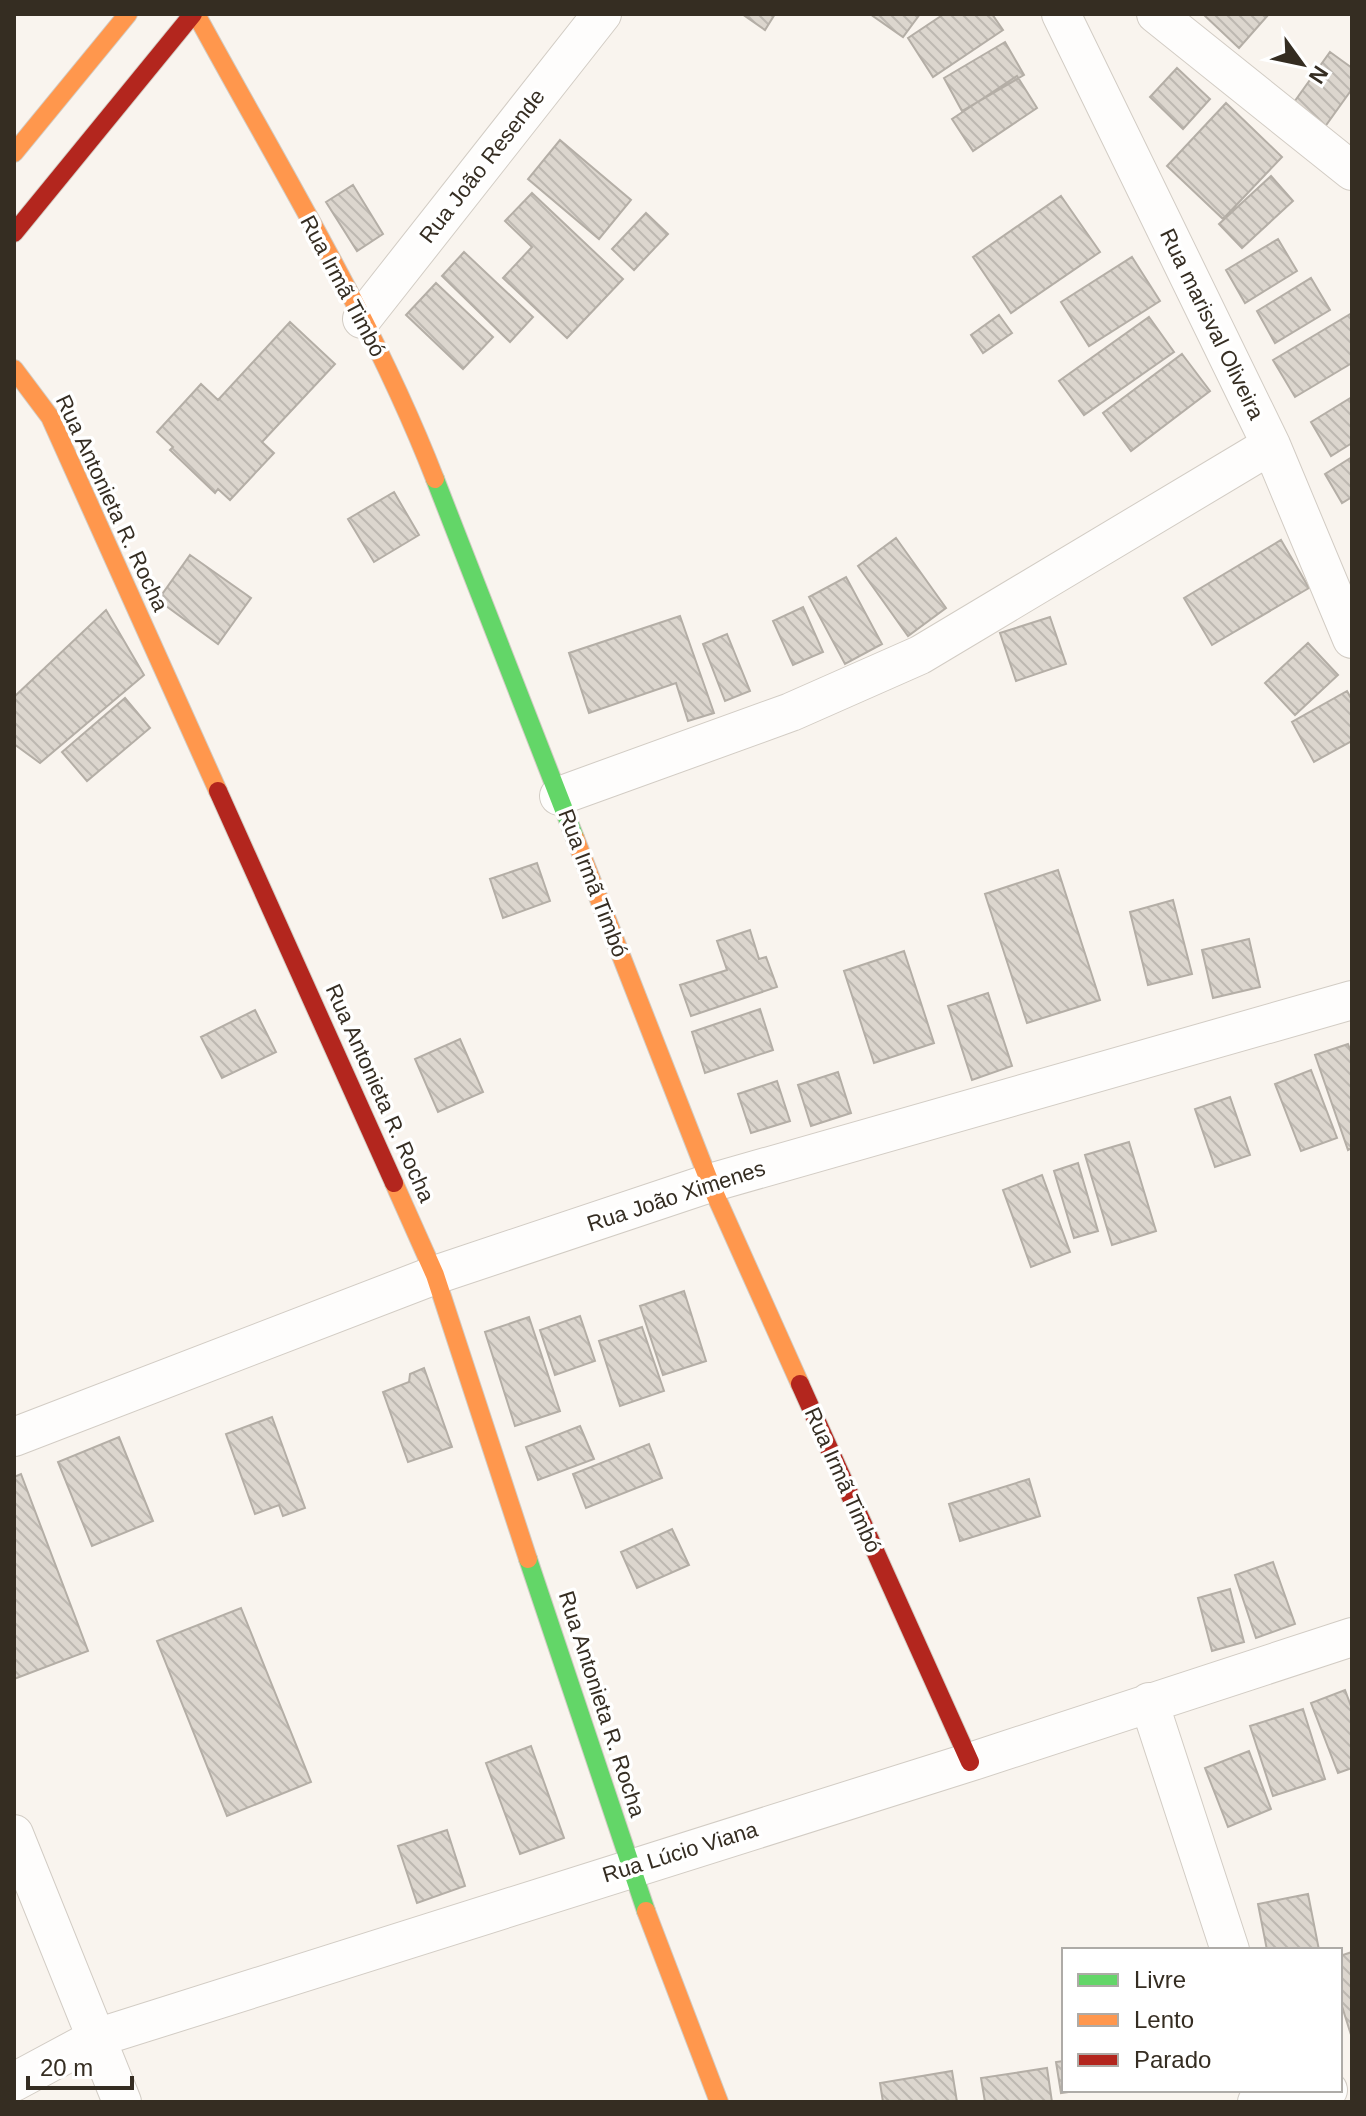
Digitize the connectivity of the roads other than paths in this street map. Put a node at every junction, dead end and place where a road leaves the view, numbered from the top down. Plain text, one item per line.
1 (128, 14) edge
2 (195, 14) edge
3 (602, 14) edge
4 (1061, 14) edge
5 (1156, 14) edge
6 (14, 153) edge
7 (1352, 171) edge
8 (14, 233) edge
9 (362, 319) junction
10 (14, 369) edge
11 (1271, 445) junction
12 (1352, 639) edge
13 (559, 796) junction
14 (1352, 1000) edge
15 (710, 1183) junction
16 (435, 1275) junction
17 (14, 1437) edge
18 (1352, 1637) edge
19 (1149, 1702) junction
20 (970, 1762) junction
21 (14, 1834) edge
22 (630, 1867) junction
23 (1229, 1948) edge
24 (96, 2038) junction
25 (14, 2082) edge
26 (1316, 2092) edge
27 (1278, 2098) edge
28 (122, 2102) edge
29 (719, 2102) edge

1 - 6 street
2 - 8 street
2 - 9 street, Rua Irmã Timbó
3 - 9 street, Rua João Resende
4 - 11 street, Rua marisval Oliveira
5 - 7 street
9 - 13 street, Rua Irmã Timbó
10 - 16 street, Rua Antonieta R. Rocha
11 - 12 street, Rua marisval Oliveira
11 - 13 street
13 - 15 street, Rua Irmã Timbó
14 - 15 street, Rua João Ximenes
15 - 16 street, Rua João Ximenes
15 - 20 street, Rua Irmã Timbó
16 - 17 street, Rua João Ximenes
16 - 22 street, Rua Antonieta R. Rocha
18 - 19 street, Rua Lúcio Viana
19 - 20 street, Rua Lúcio Viana
19 - 23 street
20 - 22 street, Rua Lúcio Viana
21 - 24 street
22 - 24 street, Rua Lúcio Viana
22 - 29 street, Rua Antonieta R. Rocha
24 - 25 street, Rua Lúcio Viana
24 - 28 street
26 - 27 street

